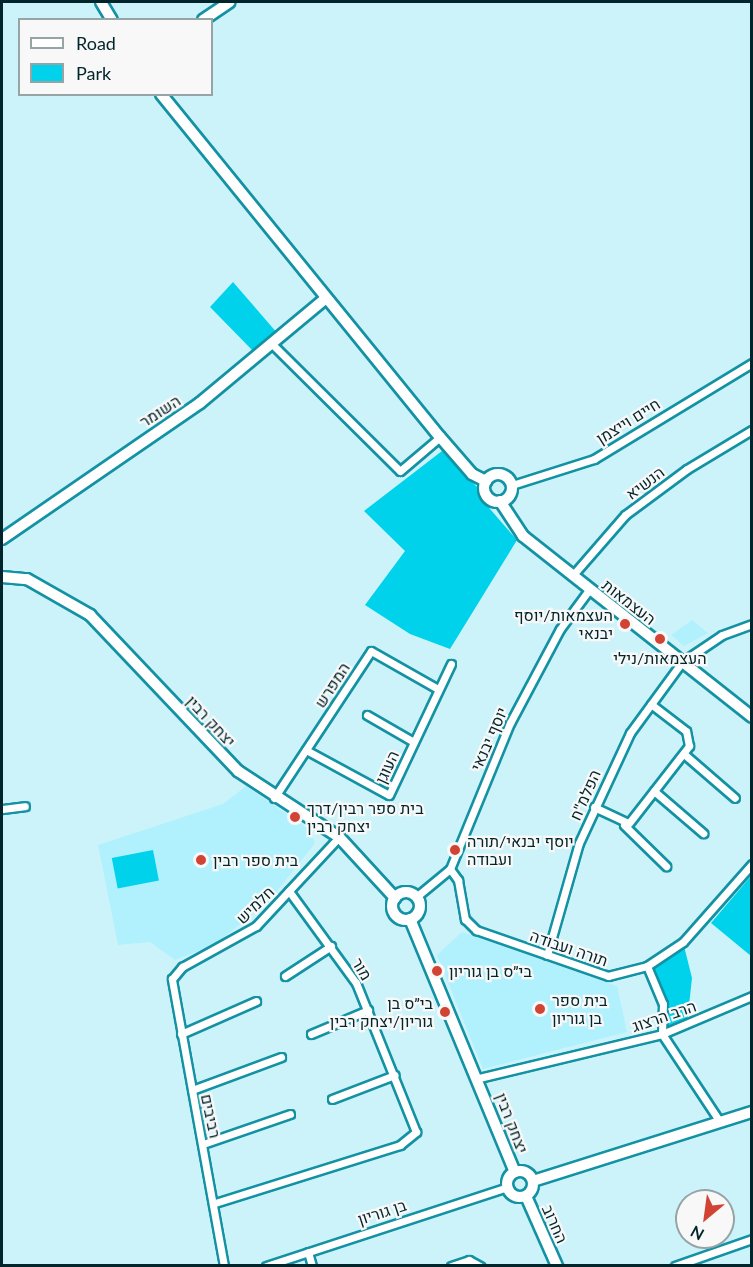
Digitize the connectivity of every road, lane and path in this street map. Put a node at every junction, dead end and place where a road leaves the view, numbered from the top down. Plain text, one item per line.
1 (101, 2) edge
2 (230, 2) edge
3 (111, 18) edge
4 (206, 18) edge
5 (162, 96) edge
6 (326, 298) junction
7 (272, 344) junction
8 (752, 363) edge
9 (752, 430) edge
10 (440, 437) junction
11 (486, 481) junction
12 (512, 485) junction
13 (500, 501) junction
14 (2, 539) edge
15 (572, 576) junction
16 (2, 577) edge
17 (589, 590) junction
18 (752, 624) edge
19 (682, 662) junction
20 (451, 664) dead end
21 (438, 688) junction
22 (651, 704) junction
23 (367, 715) dead end
24 (752, 717) edge
25 (414, 742) junction
26 (306, 750) junction
27 (684, 754) junction
28 (654, 791) junction
29 (274, 798) junction
30 (735, 798) dead end
31 (25, 806) dead end
32 (594, 807) junction
33 (2, 809) edge
34 (624, 825) junction
35 (703, 833) dead end
36 (339, 837) junction
37 (752, 864) edge
38 (666, 866) dead end
39 (450, 869) junction
40 (289, 891) junction
41 (416, 897) junction
42 (394, 898) junction
43 (410, 919) junction
44 (331, 946) junction
45 (547, 955) junction
46 (647, 966) junction
47 (176, 974) joint
48 (285, 976) dead end
49 (752, 996) edge
50 (256, 1001) dead end
51 (368, 1010) junction
52 (181, 1034) junction
53 (311, 1034) dead end
54 (662, 1034) junction
55 (280, 1057) dead end
56 (394, 1075) junction
57 (479, 1078) junction
58 (192, 1090) junction
59 (332, 1099) dead end
60 (752, 1112) edge
61 (290, 1114) dead end
62 (720, 1122) junction
63 (203, 1144) junction
64 (515, 1172) junction
65 (533, 1181) junction
66 (508, 1187) junction
67 (526, 1196) junction
68 (215, 1203) junction
69 (752, 1239) edge
70 (308, 1252) junction
71 (479, 1263) edge
72 (224, 1266) edge
73 (266, 1266) edge
74 (312, 1266) edge
75 (451, 1266) edge
76 (557, 1266) edge
77 (675, 1266) edge

1 - 3 street
2 - 4 street
5 - 6 street
6 - 7 street, השומר
6 - 10 street
7 - 10 street
7 - 14 street, השומר
8 - 12 street, חיים וייצמן
9 - 15 street, הנשיא
10 - 11 street
11 - 12 street
11 - 13 street
12 - 13 street
13 - 15 street, העצמאות
15 - 17 street, העצמאות
16 - 29 street, יצחק רבין
17 - 19 street, העצמאות
17 - 39 street, יוסף יבנאי
18 - 19 street, הפלמ"ח
19 - 22 street, הפלמ"ח
19 - 24 street, העצמאות
20 - 21 street, העוגן
21 - 25 street, העוגן
21 - 26 street, המפרש
22 - 27 street
22 - 32 street, הפלמ"ח
23 - 25 street
25 - 26 street, העוגן
26 - 29 street, המפרש
27 - 28 street
27 - 30 street
28 - 34 street
28 - 35 street
29 - 36 street, יצחק רבין
31 - 33 street
32 - 34 street
32 - 45 street, הפלמ"ח
34 - 38 street
36 - 40 street, חלמיש
36 - 42 street, יצחק רבין
37 - 46 street, תורה ועבודה
39 - 41 street, יוסף יבנאי
39 - 45 street, תורה ועבודה
40 - 44 street, מור
40 - 47 street, חלמיש
41 - 42 street
41 - 43 street
42 - 43 street
43 - 57 street, יצחק רבין
44 - 48 street
44 - 51 street, מור
45 - 46 street, תורה ועבודה
46 - 54 street
47 - 52 street, רביבים
49 - 54 street, הרב הרצוג
50 - 52 street
51 - 53 street
51 - 56 street, מור
52 - 58 street, רביבים
54 - 57 street, הרב הרצוג
54 - 62 street
55 - 58 street
56 - 59 street
56 - 68 street, מור
57 - 64 street, יצחק רבין
58 - 63 street, רביבים
60 - 62 street
61 - 63 street
62 - 65 street
63 - 68 street, רביבים
64 - 65 street
64 - 66 street
65 - 67 street
66 - 67 street
66 - 70 street, בן גוריון
67 - 76 street, החרוב
68 - 72 street, רביבים
69 - 77 street
70 - 73 street, בן גוריון
70 - 74 street
71 - 75 street

